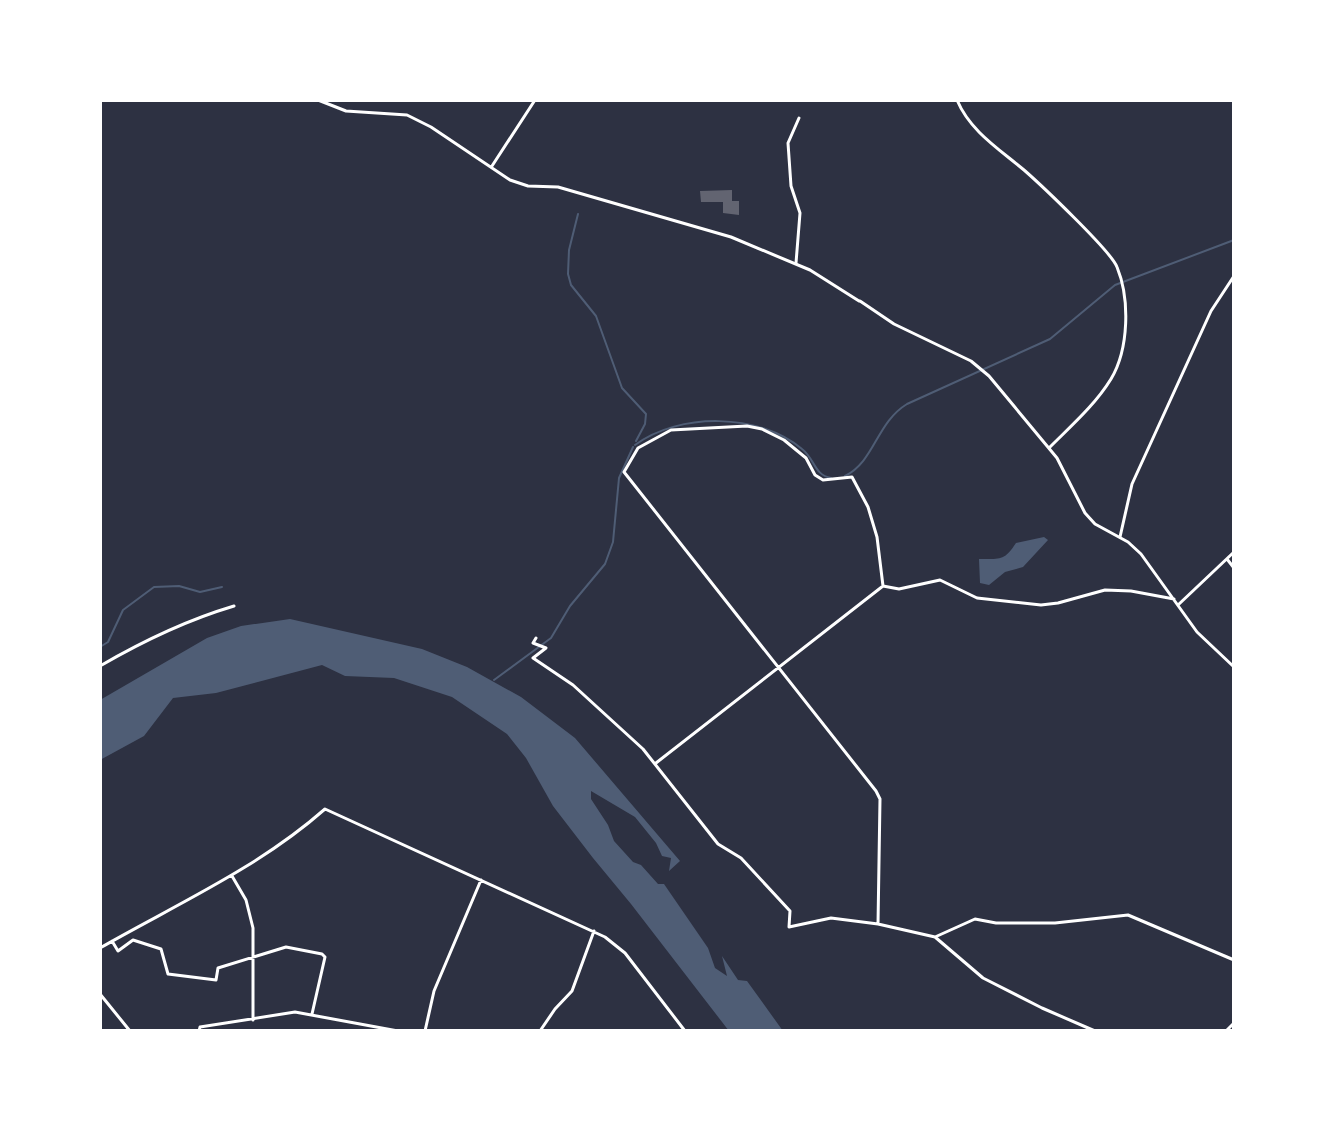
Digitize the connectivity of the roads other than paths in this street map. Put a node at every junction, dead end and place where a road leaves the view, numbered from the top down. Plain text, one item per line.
1 (318, 100) edge
2 (535, 100) edge
3 (957, 100) edge
4 (799, 118) dead end
5 (492, 166) junction
6 (796, 263) junction
7 (1234, 276) edge
8 (1049, 448) junction
9 (1120, 537) junction
10 (1234, 552) edge
11 (1227, 559) junction
12 (1234, 568) edge
13 (883, 586) junction
14 (1174, 599) junction
15 (1178, 605) junction
16 (234, 606) dead end
17 (536, 638) dead end
18 (100, 666) edge
19 (779, 667) junction
20 (1234, 667) edge
21 (656, 763) junction
22 (232, 876) junction
23 (481, 880) junction
24 (878, 924) junction
25 (594, 931) junction
26 (935, 937) junction
27 (112, 941) junction
28 (100, 948) edge
29 (252, 958) junction
30 (1234, 960) edge
31 (100, 994) edge
32 (312, 1014) junction
33 (253, 1020) junction
34 (1234, 1023) edge
35 (130, 1031) edge
36 (199, 1031) edge
37 (398, 1031) edge
38 (425, 1031) edge
39 (540, 1031) edge
40 (685, 1031) edge
41 (1095, 1031) edge
42 (1226, 1031) edge

1 - 5 street
2 - 5 street
3 - 8 street
4 - 6 street
5 - 6 street
6 - 8 street
7 - 9 street
8 - 9 street
9 - 14 street
10 - 11 street
11 - 12 street
11 - 15 street
13 - 14 street
13 - 19 street
13 - 19 street
14 - 15 street
15 - 20 street
16 - 18 street
17 - 21 street
19 - 21 street
19 - 24 street
21 - 24 street
22 - 23 street
22 - 27 street
22 - 29 street
23 - 25 street
23 - 38 street
24 - 26 street
25 - 39 street
25 - 40 street
26 - 30 street
26 - 41 street
27 - 28 street
27 - 29 street
29 - 32 street
29 - 33 street
31 - 35 street
32 - 33 street
32 - 37 street
33 - 36 street
34 - 42 street

